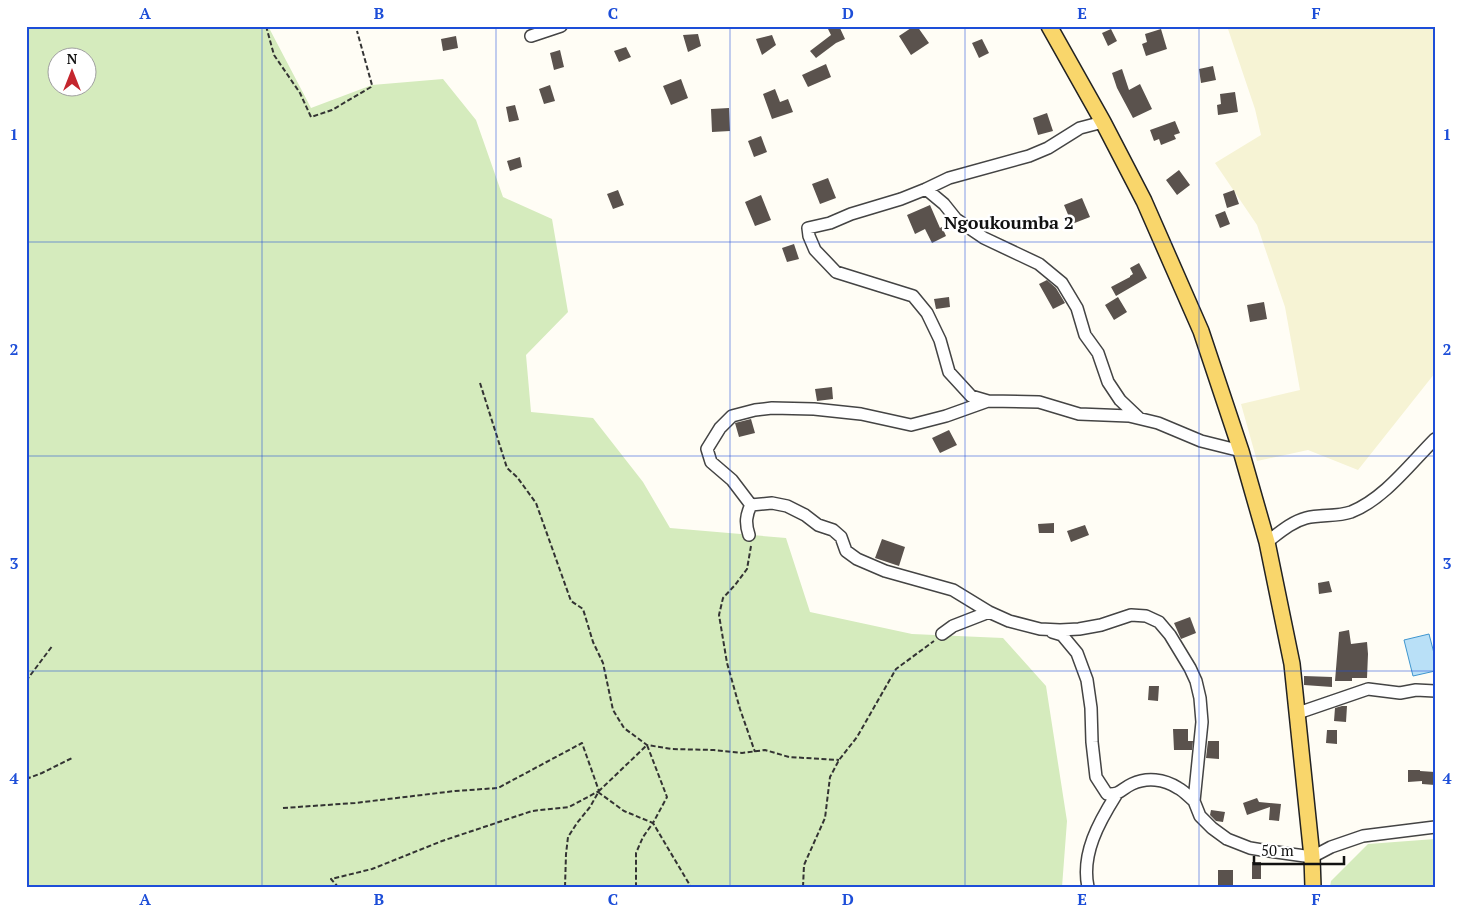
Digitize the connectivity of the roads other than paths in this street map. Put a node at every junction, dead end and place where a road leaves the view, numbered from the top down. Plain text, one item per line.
1 (561, 26) edge
2 (1049, 26) edge
3 (531, 36) dead end
4 (1103, 122) junction
5 (926, 189) junction
6 (988, 401) junction
7 (1140, 419) junction
8 (1435, 439) edge
9 (1240, 451) junction
10 (751, 505) junction
11 (749, 535) road end
12 (1267, 542) junction
13 (989, 612) junction
14 (1040, 629) junction
15 (942, 634) road end
16 (1435, 691) edge
17 (1298, 713) junction
18 (1116, 795) junction
19 (1194, 801) junction
20 (1435, 827) edge
21 (1312, 857) junction
22 (1088, 887) edge
23 (1313, 887) edge

1 - 3 street
2 - 4 main road
4 - 5 street
4 - 9 main road
5 - 6 street
5 - 7 street
6 - 7 street
6 - 10 street
7 - 9 street
8 - 12 street
9 - 12 main road
10 - 11 street
10 - 13 street
12 - 17 main road
13 - 14 street
13 - 15 street
14 - 18 street
14 - 19 street
16 - 17 street
17 - 21 main road
18 - 19 street
18 - 22 street
19 - 21 street
20 - 21 street
21 - 23 main road

